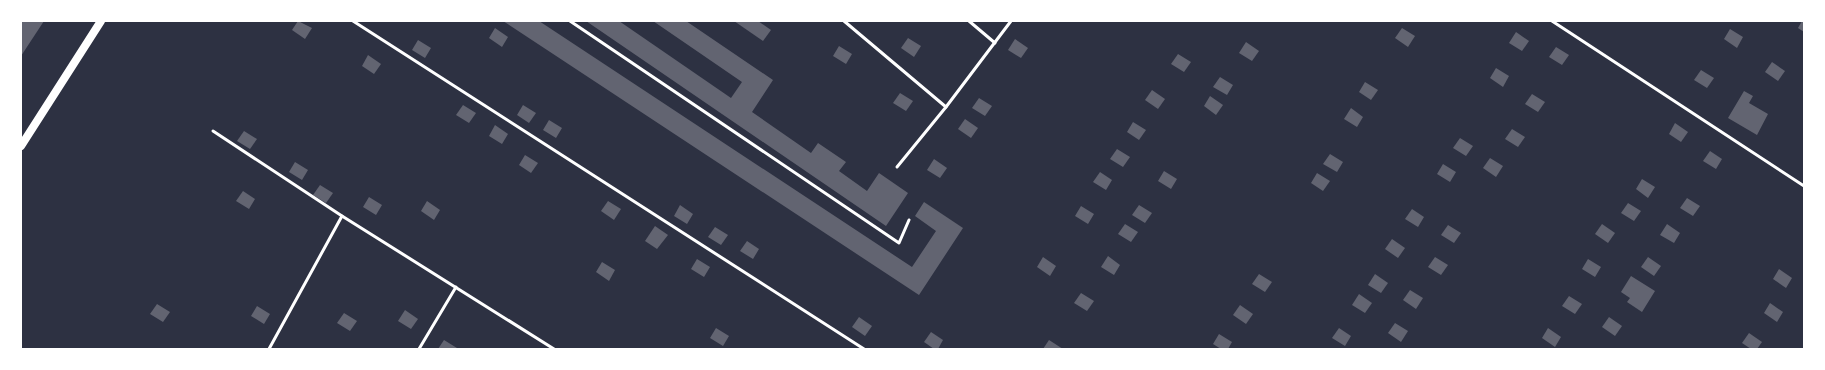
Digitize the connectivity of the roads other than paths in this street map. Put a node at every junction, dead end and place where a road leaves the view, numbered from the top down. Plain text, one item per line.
1 (102, 21) edge
2 (353, 21) edge
3 (570, 21) edge
4 (844, 21) edge
5 (969, 21) edge
6 (1011, 21) edge
7 (1552, 21) edge
8 (995, 43) junction
9 (946, 107) junction
10 (213, 131) dead end
11 (21, 146) edge
12 (897, 167) dead end
13 (1804, 186) edge
14 (342, 216) junction
15 (909, 220) dead end
16 (456, 287) junction
17 (269, 349) edge
18 (419, 349) edge
19 (554, 349) edge
20 (864, 349) edge

1 - 11 main road
2 - 20 lane
3 - 15 lane
4 - 9 lane
5 - 8 lane
6 - 8 lane
7 - 13 lane
8 - 9 lane
9 - 12 lane
10 - 14 lane
14 - 16 lane
14 - 17 lane
16 - 18 lane
16 - 19 lane

